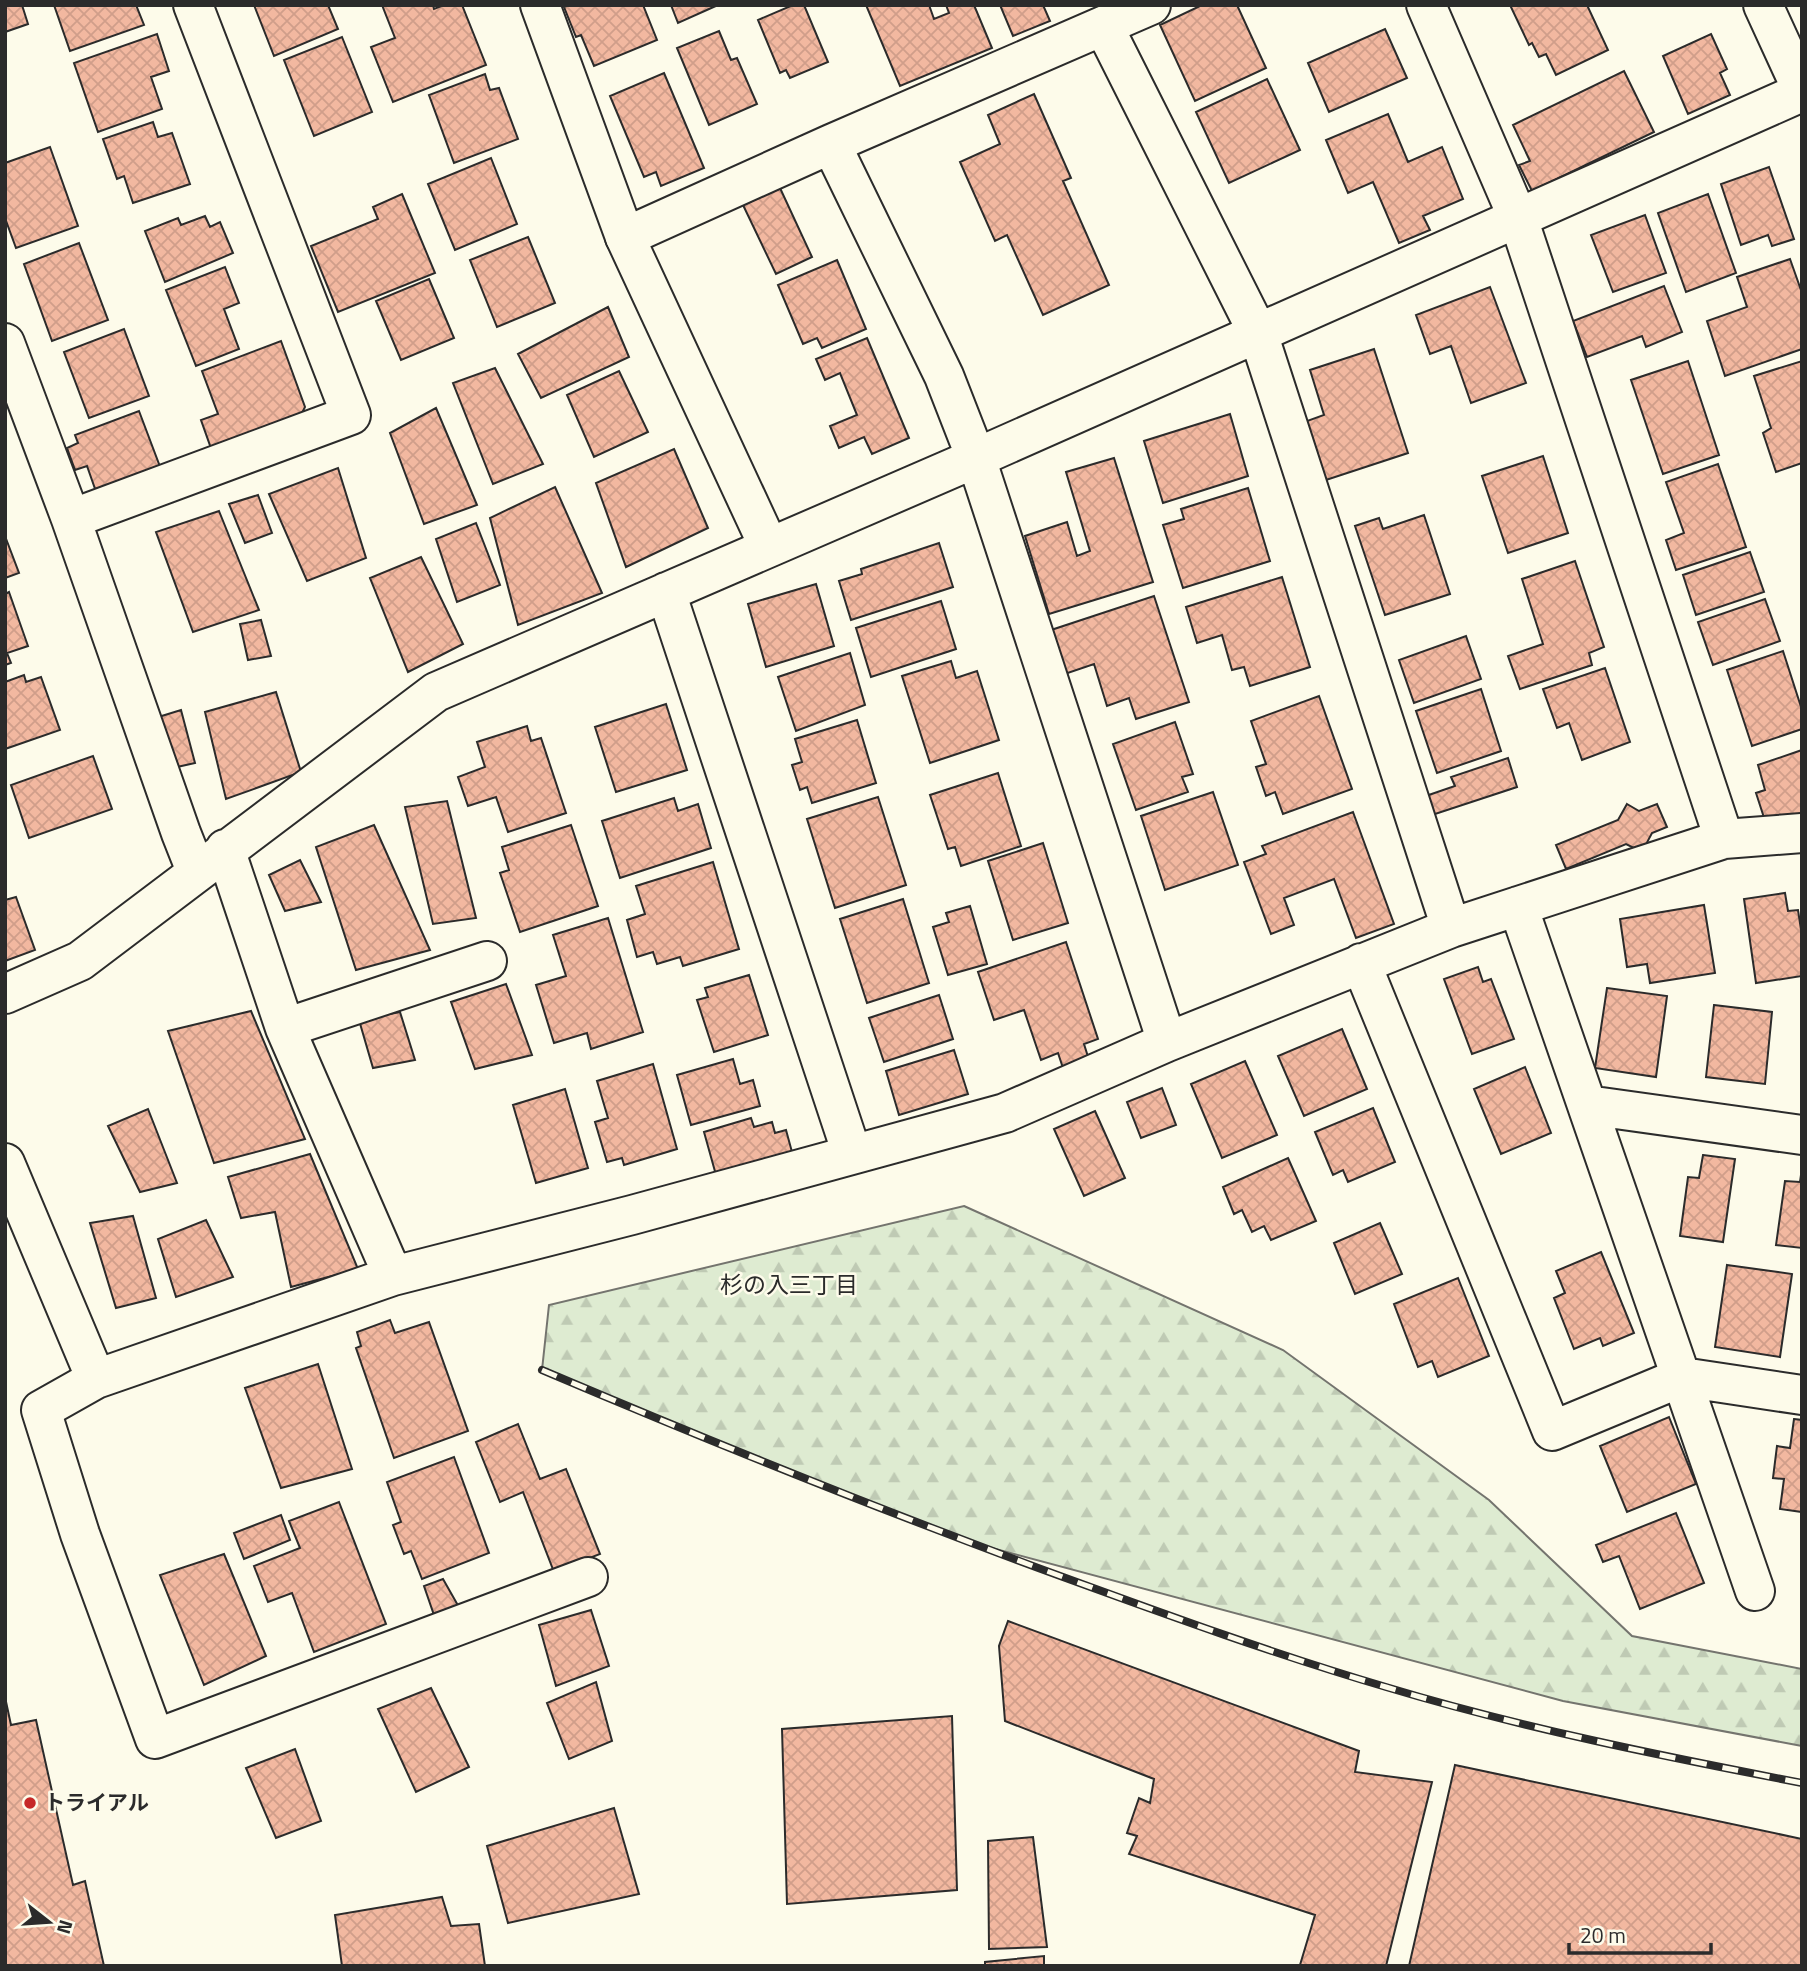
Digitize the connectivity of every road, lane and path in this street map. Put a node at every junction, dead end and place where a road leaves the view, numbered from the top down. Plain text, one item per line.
1 (193, 5) edge
2 (540, 5) edge
3 (1151, 5) edge
4 (1426, 5) edge
5 (1763, 5) edge
6 (1104, 27) junction
7 (1802, 91) edge
8 (831, 144) junction
9 (1518, 218) junction
10 (625, 237) junction
11 (1258, 333) junction
12 (5, 344) edge
13 (976, 458) junction
14 (71, 519) junction
15 (769, 547) junction
16 (666, 592) junction
17 (1802, 832) edge
18 (1724, 839) junction
19 (211, 860) junction
20 (1518, 906) junction
21 (1451, 928) junction
22 (487, 961) dead end
23 (1361, 963) junction
24 (5, 994) edge
25 (285, 1028) junction
26 (1167, 1042) junction
27 (1587, 1105) junction
28 (1802, 1135) edge
29 (852, 1154) junction
30 (5, 1163) edge
31 (393, 1276) junction
32 (1682, 1377) junction
33 (96, 1379) junction
34 (1802, 1395) edge
35 (588, 1577) dead end
36 (1755, 1591) dead end

1 - 14 street
2 - 10 street
3 - 6 street
4 - 9 street
5 - 7 street
6 - 8 street
6 - 11 street
7 - 9 street
8 - 10 street
8 - 13 street
9 - 11 street
9 - 18 street
10 - 15 street
11 - 13 street
11 - 21 street
12 - 14 street
13 - 15 street
13 - 26 street
14 - 19 street
15 - 16 street
16 - 19 street
16 - 29 street
17 - 18 street
18 - 20 street
19 - 24 street
19 - 25 street
20 - 21 street
20 - 27 street
21 - 23 street
22 - 25 street
23 - 26 street
23 - 32 street
25 - 31 street
26 - 29 street
27 - 28 street
27 - 32 street
29 - 31 street
30 - 33 street
31 - 33 street
32 - 34 street
32 - 36 street
33 - 35 street

